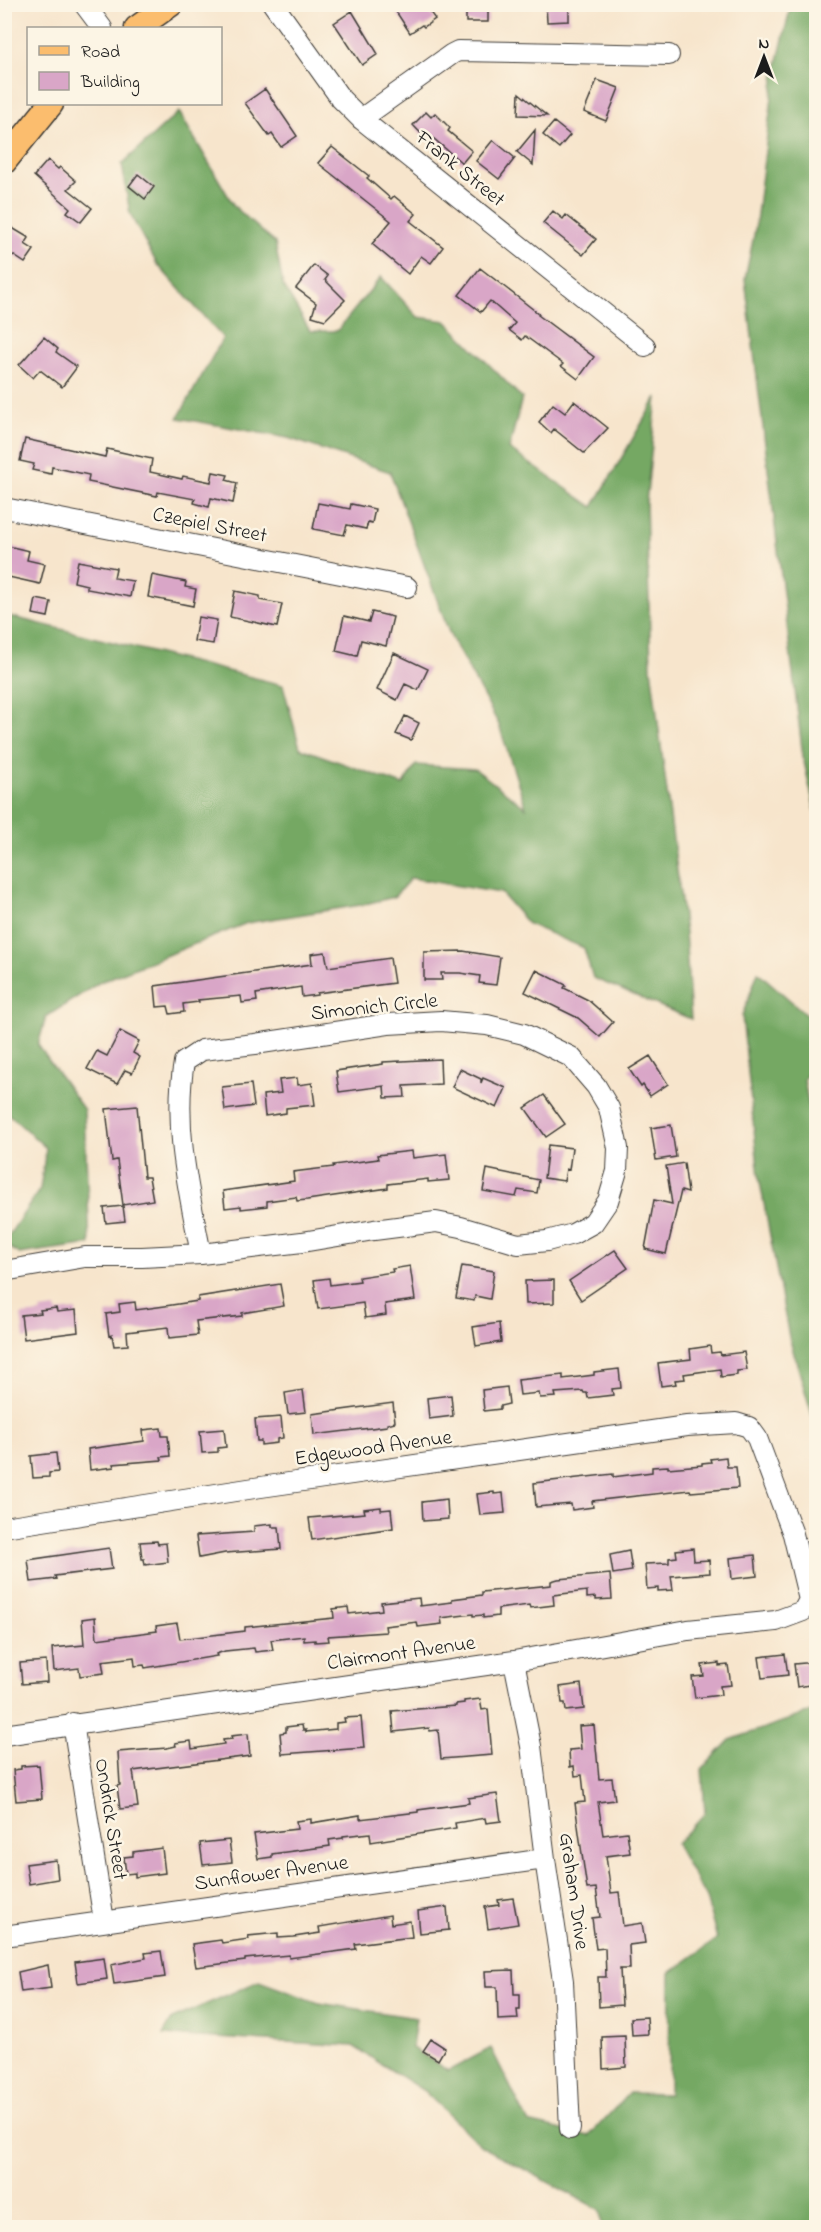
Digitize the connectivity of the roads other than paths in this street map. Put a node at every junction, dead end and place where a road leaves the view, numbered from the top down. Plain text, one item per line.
1 (84, 4) edge
2 (171, 4) edge
3 (273, 4) edge
4 (101, 27) edge
5 (138, 27) edge
6 (669, 55) dead end
7 (50, 105) edge
8 (361, 119) junction
9 (4, 162) edge
10 (645, 346) dead end
11 (4, 508) edge
12 (407, 587) dead end
13 (201, 1254) junction
14 (4, 1271) edge
15 (4, 1527) edge
16 (802, 1611) joint
17 (514, 1661) junction
18 (73, 1724) junction
19 (4, 1734) edge
20 (545, 1858) junction
21 (104, 1921) junction
22 (4, 1936) edge
23 (570, 2129) dead end

1 - 4 street
2 - 5 main road
3 - 8 street, Frank Street
6 - 8 street
7 - 9 main road
8 - 10 street, Frank Street
11 - 12 street, Czepiel Street
13 - 13 street, Simonich Circle
13 - 14 street, Simonich Circle
15 - 16 street, Edgewood Avenue
16 - 17 street, Clairmont Avenue
17 - 18 street, Clairmont Avenue
17 - 20 street, Graham Drive
18 - 19 street, Clairmont Avenue
18 - 21 street, Ondrick Street
20 - 21 street, Sunflower Avenue
20 - 23 street, Graham Drive
21 - 22 street, Sunflower Avenue

